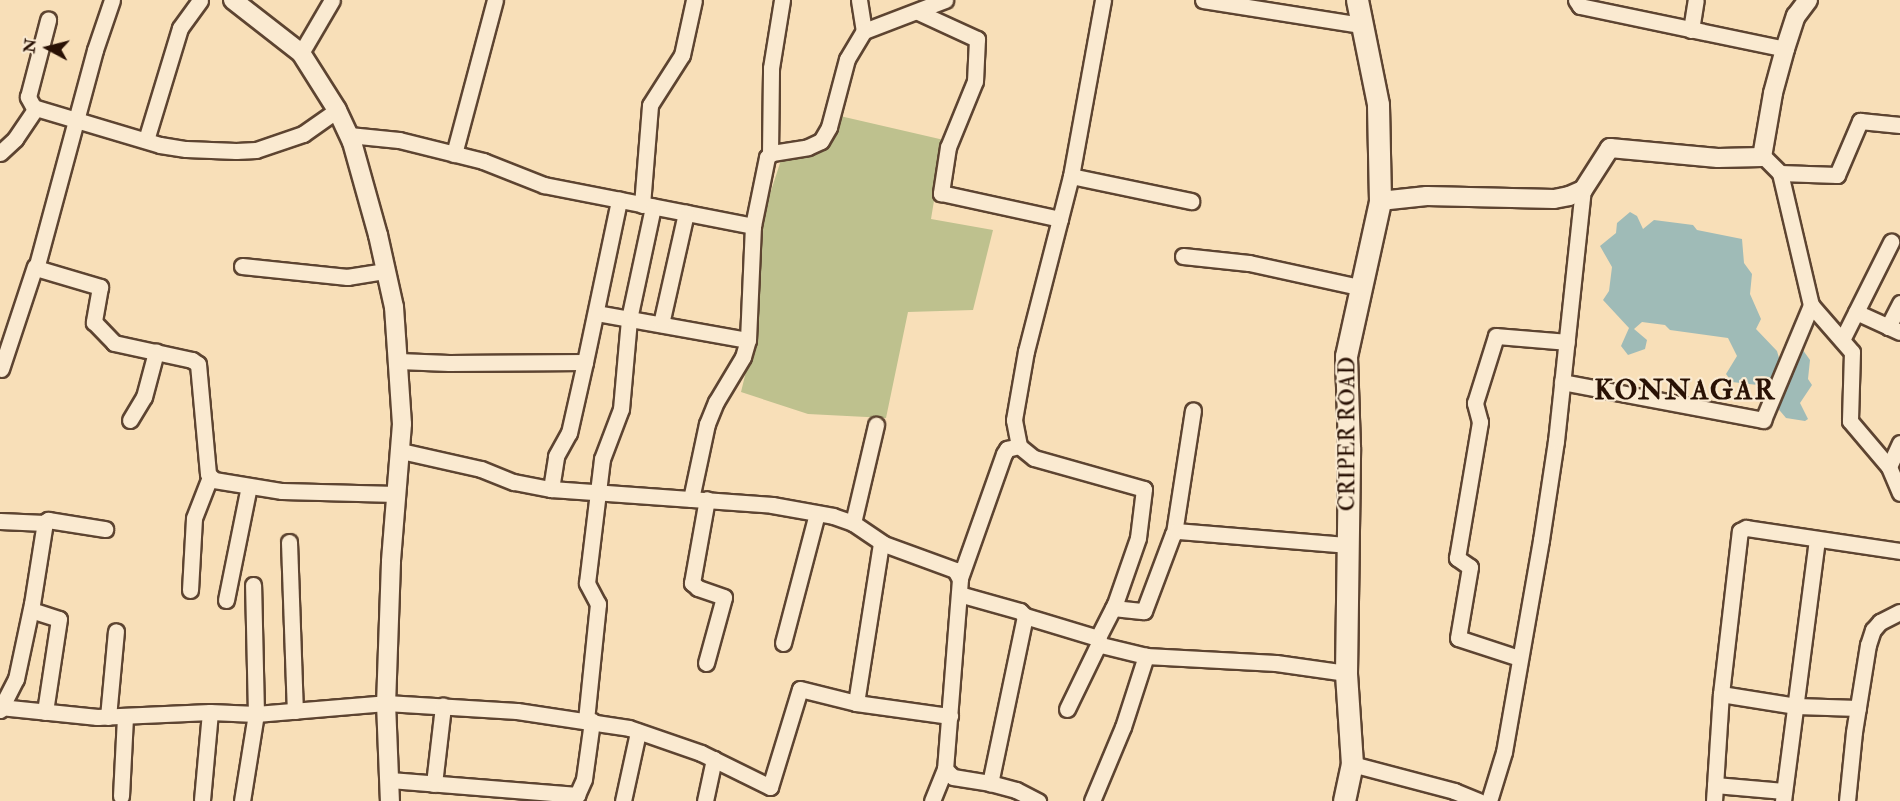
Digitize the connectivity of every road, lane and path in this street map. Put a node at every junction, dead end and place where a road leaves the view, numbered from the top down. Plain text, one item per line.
1 (112, 0) edge
2 (200, 0) edge
3 (233, 0) edge
4 (332, 0) edge
5 (495, 0) edge
6 (694, 0) edge
7 (782, 0) edge
8 (859, 0) edge
9 (945, 0) edge
10 (1103, 0) edge
11 (1203, 0) edge
12 (1357, 0) edge
13 (1576, 0) edge
14 (1696, 0) edge
15 (1808, 0) edge
16 (918, 12) junction
17 (48, 20) dead end
18 (1361, 25) junction
19 (1691, 30) junction
20 (864, 31) junction
21 (1785, 49) junction
22 (301, 53) junction
23 (34, 108) junction
24 (337, 110) junction
25 (77, 119) junction
26 (1900, 125) edge
27 (349, 135) junction
28 (146, 140) junction
29 (0, 153) edge
30 (454, 154) junction
31 (770, 154) junction
32 (1762, 155) junction
33 (1780, 173) junction
34 (1071, 176) junction
35 (1583, 190) junction
36 (619, 200) junction
37 (1191, 201) dead end
38 (1380, 201) junction
39 (647, 206) junction
40 (686, 213) junction
41 (1060, 219) junction
42 (753, 226) junction
43 (1891, 242) dead end
44 (1183, 256) dead end
45 (35, 266) junction
46 (242, 266) dead end
47 (386, 271) junction
48 (1359, 286) junction
49 (1900, 303) edge
50 (1811, 305) junction
51 (1856, 312) junction
52 (596, 313) junction
53 (629, 319) junction
54 (661, 324) junction
55 (1894, 329) edge
56 (748, 340) junction
57 (1842, 340) junction
58 (1567, 342) junction
59 (156, 352) junction
60 (398, 361) junction
61 (585, 362) junction
62 (0, 369) edge
63 (1562, 382) junction
64 (1193, 410) dead end
65 (130, 420) dead end
66 (876, 425) dead end
67 (1900, 443) edge
68 (1019, 446) junction
69 (401, 451) junction
70 (1889, 466) junction
71 (210, 477) junction
72 (249, 486) junction
73 (551, 489) junction
74 (599, 493) junction
75 (1900, 493) edge
76 (396, 494) junction
77 (692, 499) junction
78 (707, 499) junction
79 (817, 513) junction
80 (0, 521) edge
81 (45, 523) junction
82 (853, 523) junction
83 (105, 528) dead end
84 (1174, 533) junction
85 (1817, 540) junction
86 (289, 542) dead end
87 (881, 543) junction
88 (1347, 545) junction
89 (1900, 552) edge
90 (960, 578) junction
91 (253, 585) dead end
92 (190, 590) dead end
93 (959, 594) junction
94 (226, 600) dead end
95 (1113, 608) junction
96 (31, 610) junction
97 (1900, 612) edge
98 (1025, 616) junction
99 (116, 631) dead end
100 (1099, 640) junction
101 (783, 643) dead end
102 (1146, 656) junction
103 (1520, 658) junction
104 (706, 663) dead end
105 (1346, 673) junction
106 (1721, 694) junction
107 (386, 703) junction
108 (856, 703) junction
109 (443, 706) junction
110 (1796, 706) junction
111 (0, 708) edge
112 (1858, 708) junction
113 (1067, 709) dead end
114 (295, 711) junction
115 (45, 712) junction
116 (210, 712) junction
117 (256, 714) junction
118 (125, 716) junction
119 (950, 716) junction
120 (108, 717) junction
121 (589, 721) junction
122 (638, 732) junction
123 (714, 759) junction
124 (1352, 764) junction
125 (945, 769) junction
126 (390, 780) junction
127 (990, 783) junction
128 (434, 784) junction
129 (1715, 785) junction
130 (768, 794) edge
131 (494, 795) edge
132 (121, 796) dead end
133 (1784, 796) edge
134 (202, 800) edge
135 (242, 801) edge
136 (390, 801) edge
137 (623, 801) edge
138 (705, 801) edge
139 (932, 801) edge
140 (1038, 801) edge
141 (1092, 801) edge
142 (1344, 801) edge
143 (1479, 801) edge
144 (1489, 801) edge
145 (1714, 801) edge
146 (1847, 801) edge

1 - 25 street
2 - 28 street
3 - 22 street
4 - 22 street
5 - 30 street
6 - 39 street
7 - 31 street
8 - 20 street
9 - 16 street
10 - 34 street
11 - 18 street
12 - 18 main road, CRIPER ROAD
13 - 19 street
14 - 19 street
15 - 21 street
16 - 20 street
16 - 41 street
17 - 23 street
18 - 38 main road, CRIPER ROAD
19 - 21 street
20 - 31 street
21 - 32 street
22 - 24 street
23 - 25 street
23 - 29 street
24 - 27 street
24 - 28 street
25 - 28 street
25 - 45 street
26 - 33 street
27 - 30 street
27 - 47 street
30 - 36 street
31 - 42 street
32 - 33 street
32 - 35 street
33 - 50 street
34 - 37 street
34 - 41 street
35 - 38 street
35 - 58 street
36 - 39 street
36 - 52 street
38 - 48 main road, CRIPER ROAD
39 - 40 street
39 - 53 street
40 - 42 street
40 - 54 street
41 - 68 street
42 - 56 street
43 - 51 street
44 - 48 street
45 - 59 street
45 - 62 street
46 - 47 street
47 - 60 street
48 - 88 main road, CRIPER ROAD
49 - 55 street
50 - 57 street
50 - 63 street
51 - 55 street
51 - 57 street
52 - 53 street
52 - 61 street
53 - 54 street
53 - 74 street
54 - 56 street
56 - 77 street
57 - 70 street
58 - 63 street
58 - 103 street
59 - 65 street
59 - 71 street
60 - 61 street
60 - 69 street
61 - 73 street
63 - 103 street
64 - 84 street
66 - 82 street
67 - 70 street
68 - 90 street
68 - 95 street
69 - 73 street
69 - 76 street
70 - 75 street
71 - 72 street
71 - 92 street
72 - 76 street
72 - 94 street
73 - 74 street
74 - 77 street
74 - 121 street
76 - 107 street
77 - 78 street
78 - 79 street
78 - 104 street
79 - 82 street
79 - 101 street
80 - 81 street
81 - 83 street
81 - 96 street
82 - 87 street
84 - 88 street
84 - 95 street
85 - 89 street
85 - 106 street
85 - 110 street
86 - 114 street
87 - 90 street
87 - 108 street
88 - 105 main road, CRIPER ROAD
90 - 93 street
91 - 117 street
93 - 98 street
93 - 119 street
95 - 100 street
96 - 111 street
96 - 115 street
97 - 112 street
98 - 100 street
98 - 127 street
99 - 120 street
100 - 102 street
100 - 113 street
102 - 105 street
102 - 141 street
103 - 144 street
105 - 124 main road, CRIPER ROAD
106 - 110 street
106 - 129 street
107 - 109 street
107 - 114 street
107 - 126 street
108 - 119 street
108 - 130 street
109 - 121 street
109 - 128 street
110 - 112 street
110 - 133 street
111 - 115 street
112 - 146 street
114 - 117 street
115 - 120 street
116 - 117 street
116 - 118 street
116 - 134 street
117 - 135 street
118 - 120 street
118 - 132 street
119 - 125 street
121 - 122 street
121 - 131 street
122 - 123 street
122 - 137 street
123 - 130 street
123 - 138 street
124 - 142 main road, CRIPER ROAD
124 - 143 street
125 - 127 street
125 - 139 street
126 - 128 street
126 - 136 street
127 - 140 street
128 - 131 street
129 - 133 street
129 - 145 street

